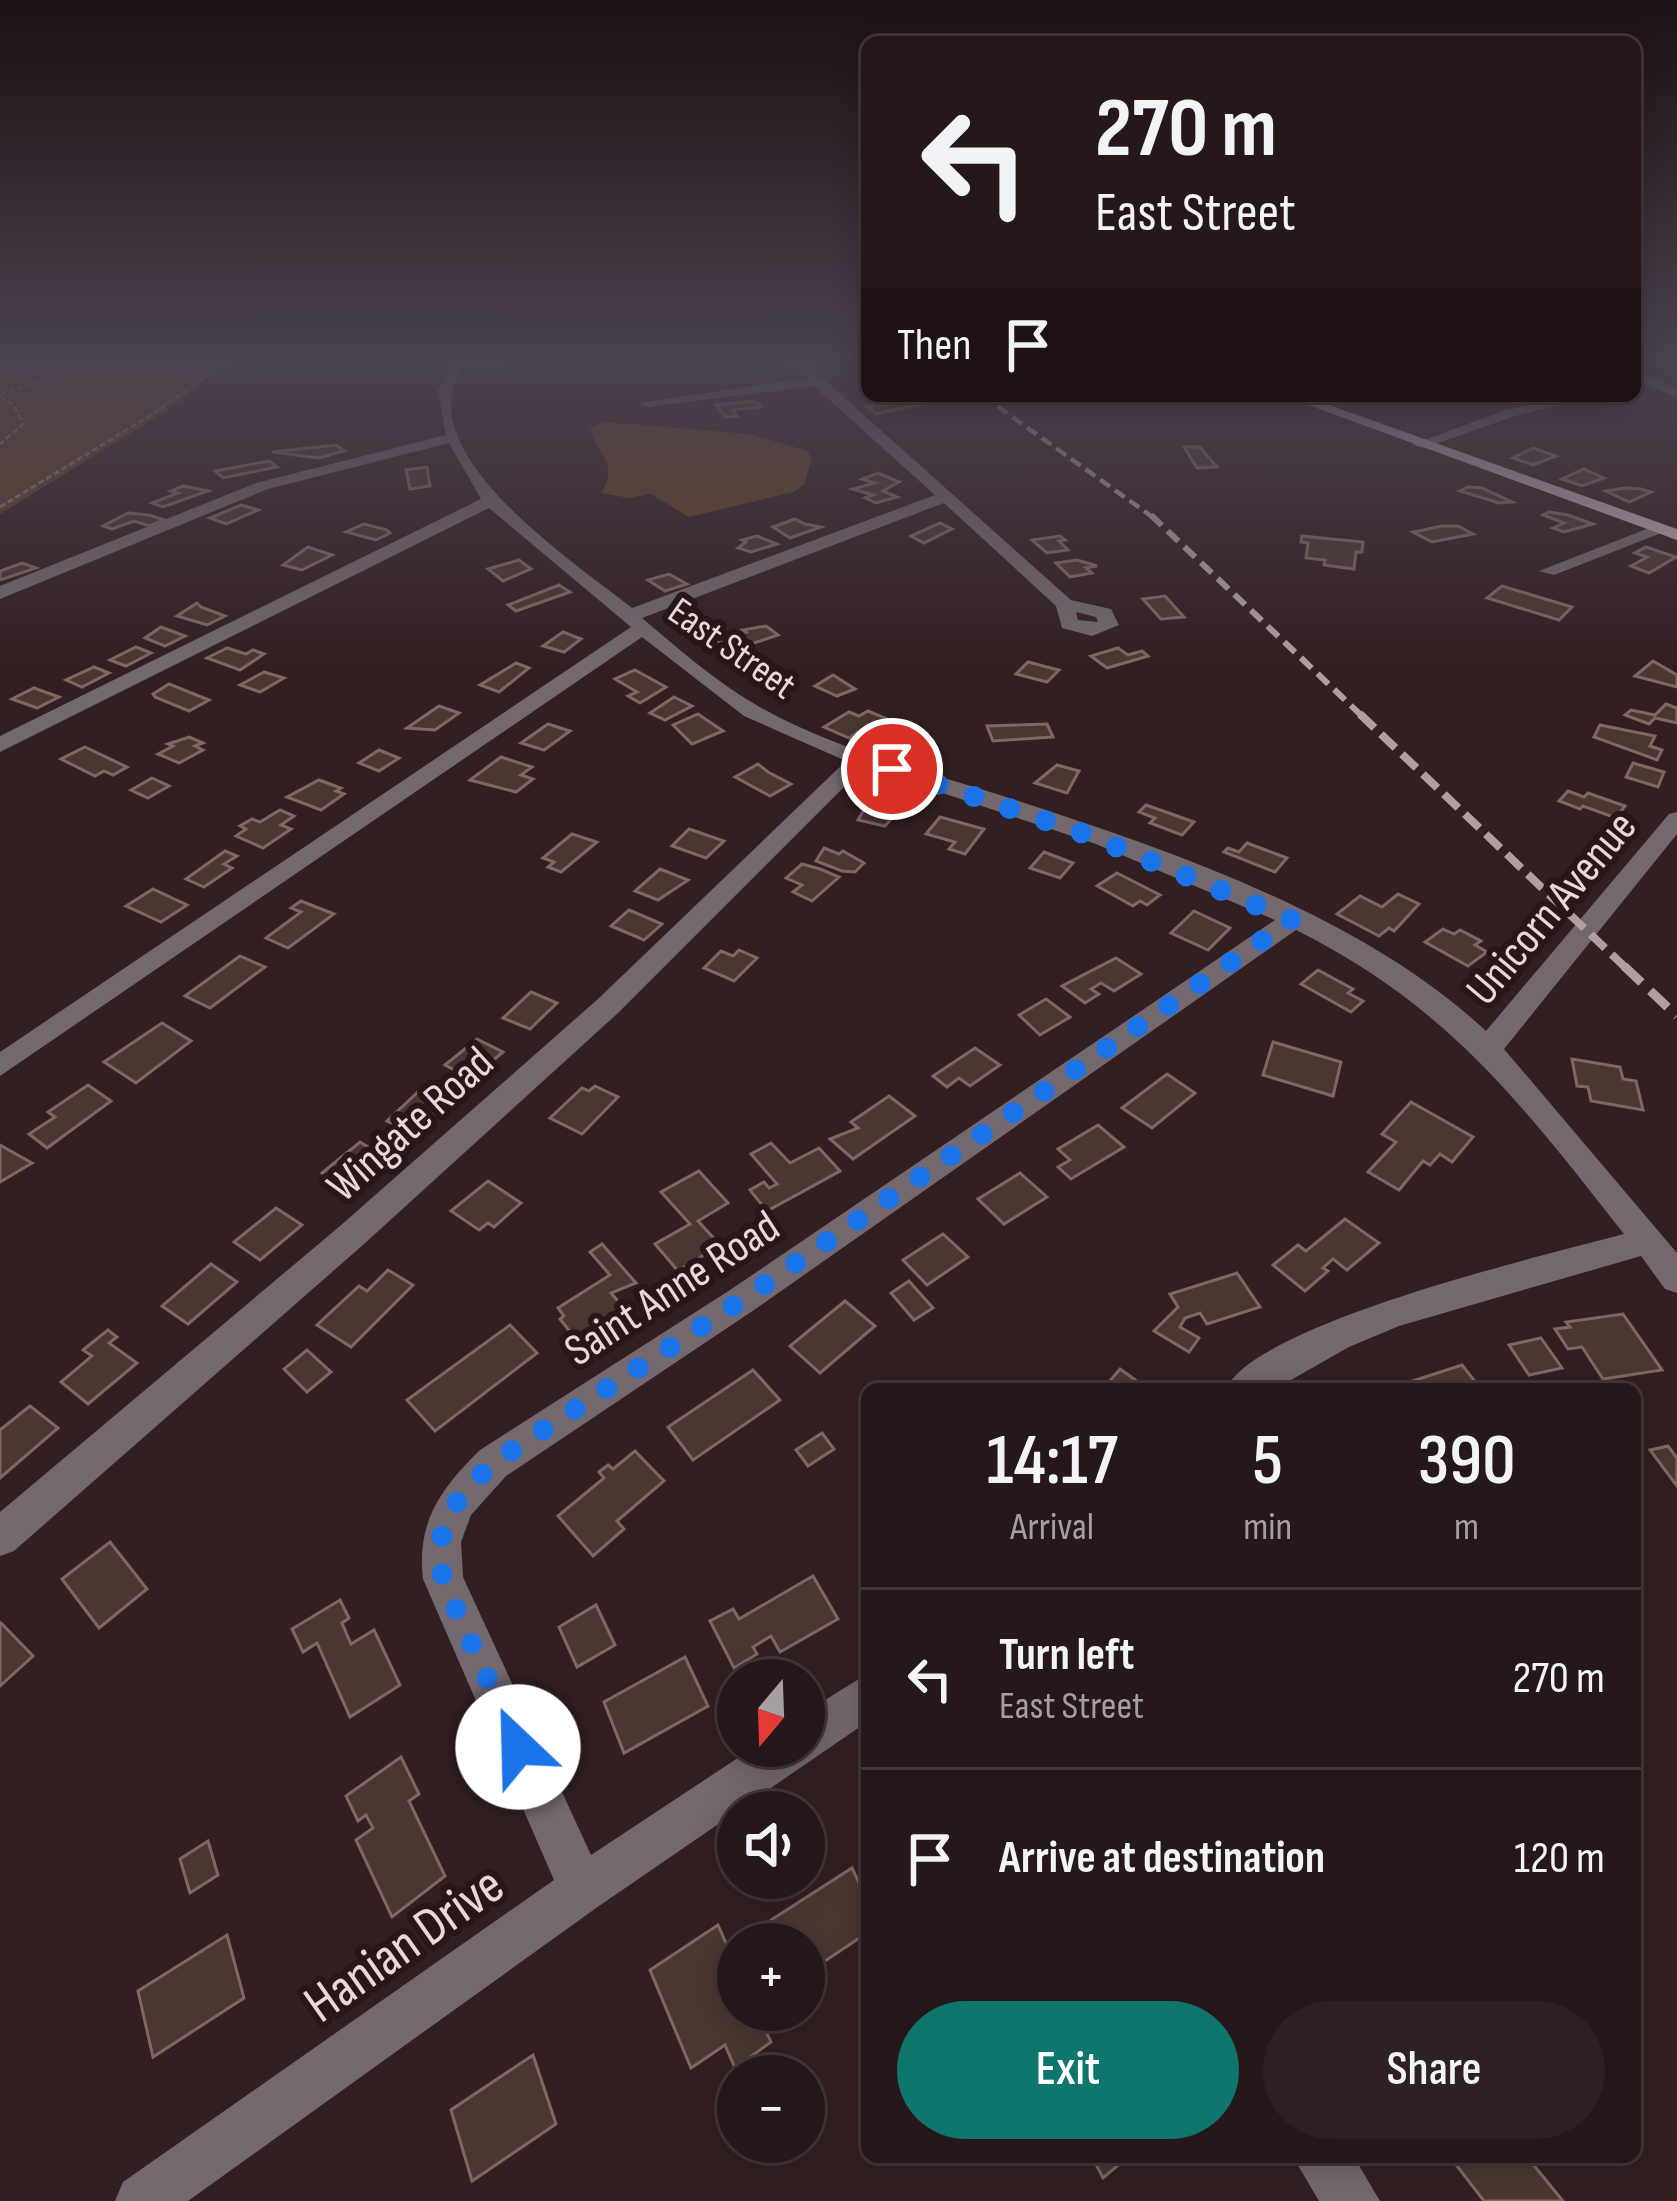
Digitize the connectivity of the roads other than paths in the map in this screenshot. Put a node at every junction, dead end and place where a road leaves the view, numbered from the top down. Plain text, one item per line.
1 (359, 462) edge
2 (466, 462) edge
3 (909, 462) edge
4 (1465, 462) edge
5 (948, 496) junction
6 (488, 502) junction
7 (1669, 532) edge
8 (1548, 571) dead end
9 (0, 592) edge
10 (1065, 604) dead end
11 (636, 622) junction
12 (0, 745) edge
13 (861, 758) junction
14 (1677, 819) edge
15 (1292, 920) junction
16 (1489, 1047) junction
17 (0, 1066) edge
18 (1649, 1241) junction
19 (1677, 1280) edge
20 (1255, 1383) edge
21 (0, 1537) edge
22 (861, 1700) edge
23 (825, 1725) edge
24 (765, 1767) edge
25 (582, 1889) junction
26 (1324, 2163) edge
27 (142, 2201) edge
28 (1352, 2201) edge

1 - 9 street
2 - 6 street, East Street
3 - 5 street
4 - 7 main road
5 - 10 street
5 - 11 street
6 - 11 street, East Street
6 - 12 street
7 - 8 street
11 - 13 street, East Street
11 - 17 street
13 - 15 street, East Street
13 - 21 street, Wingate Road
14 - 16 street, Unicorn Avenue
15 - 16 street, East Street
15 - 25 street, Saint Anne Road
16 - 18 street, East Street
18 - 19 street, East Street
18 - 20 street
22 - 23 street
24 - 25 street, Hanian Drive
25 - 27 street, Hanian Drive
26 - 28 street

